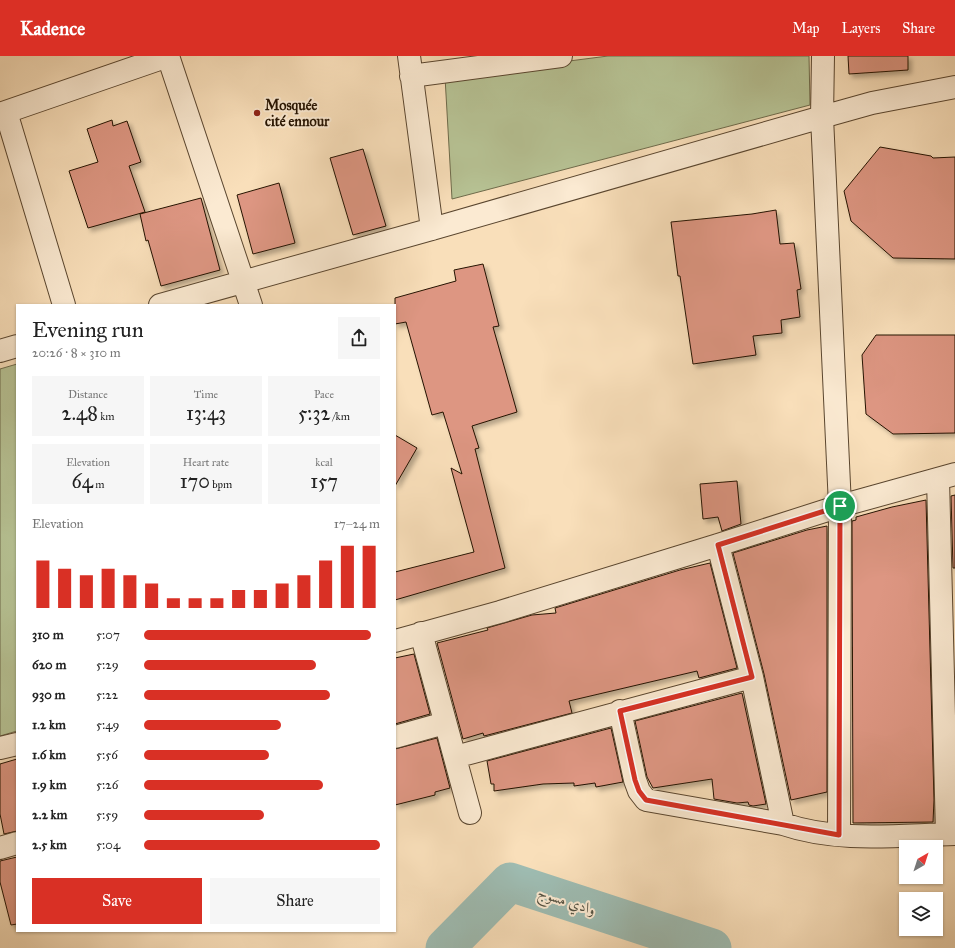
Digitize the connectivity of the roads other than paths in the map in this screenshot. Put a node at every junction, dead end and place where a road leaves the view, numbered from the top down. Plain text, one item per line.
1 (168, 56) edge
2 (561, 56) edge
3 (823, 56) edge
4 (410, 66) edge
5 (955, 86) edge
6 (3, 113) edge
7 (822, 116) junction
8 (432, 229) junction
9 (244, 282) junction
10 (64, 304) edge
11 (164, 304) edge
12 (251, 304) edge
13 (16, 346) edge
14 (0, 351) edge
15 (946, 477) edge
16 (840, 506) junction
17 (718, 545) junction
18 (421, 634) junction
19 (396, 641) edge
20 (752, 677) junction
21 (620, 711) junction
22 (446, 723) junction
23 (396, 737) edge
24 (16, 744) edge
25 (0, 748) edge
26 (455, 757) junction
27 (470, 813) dead end
28 (783, 824) junction
29 (951, 834) edge
30 (839, 835) junction
31 (16, 843) edge
32 (0, 848) edge

1 - 6 street
1 - 9 street
2 - 4 street
3 - 7 street
4 - 8 street
5 - 7 street
6 - 10 street
7 - 8 street
7 - 16 street
8 - 9 street
9 - 11 street
9 - 12 street
13 - 14 street
15 - 16 street
15 - 29 street
16 - 17 street
16 - 30 street
17 - 18 street
17 - 20 street
18 - 19 street
18 - 22 street
20 - 21 street
20 - 28 street
21 - 26 street
21 - 28 street
22 - 23 street
22 - 26 street
24 - 25 street
26 - 27 street
28 - 30 street
29 - 30 street
31 - 32 street

